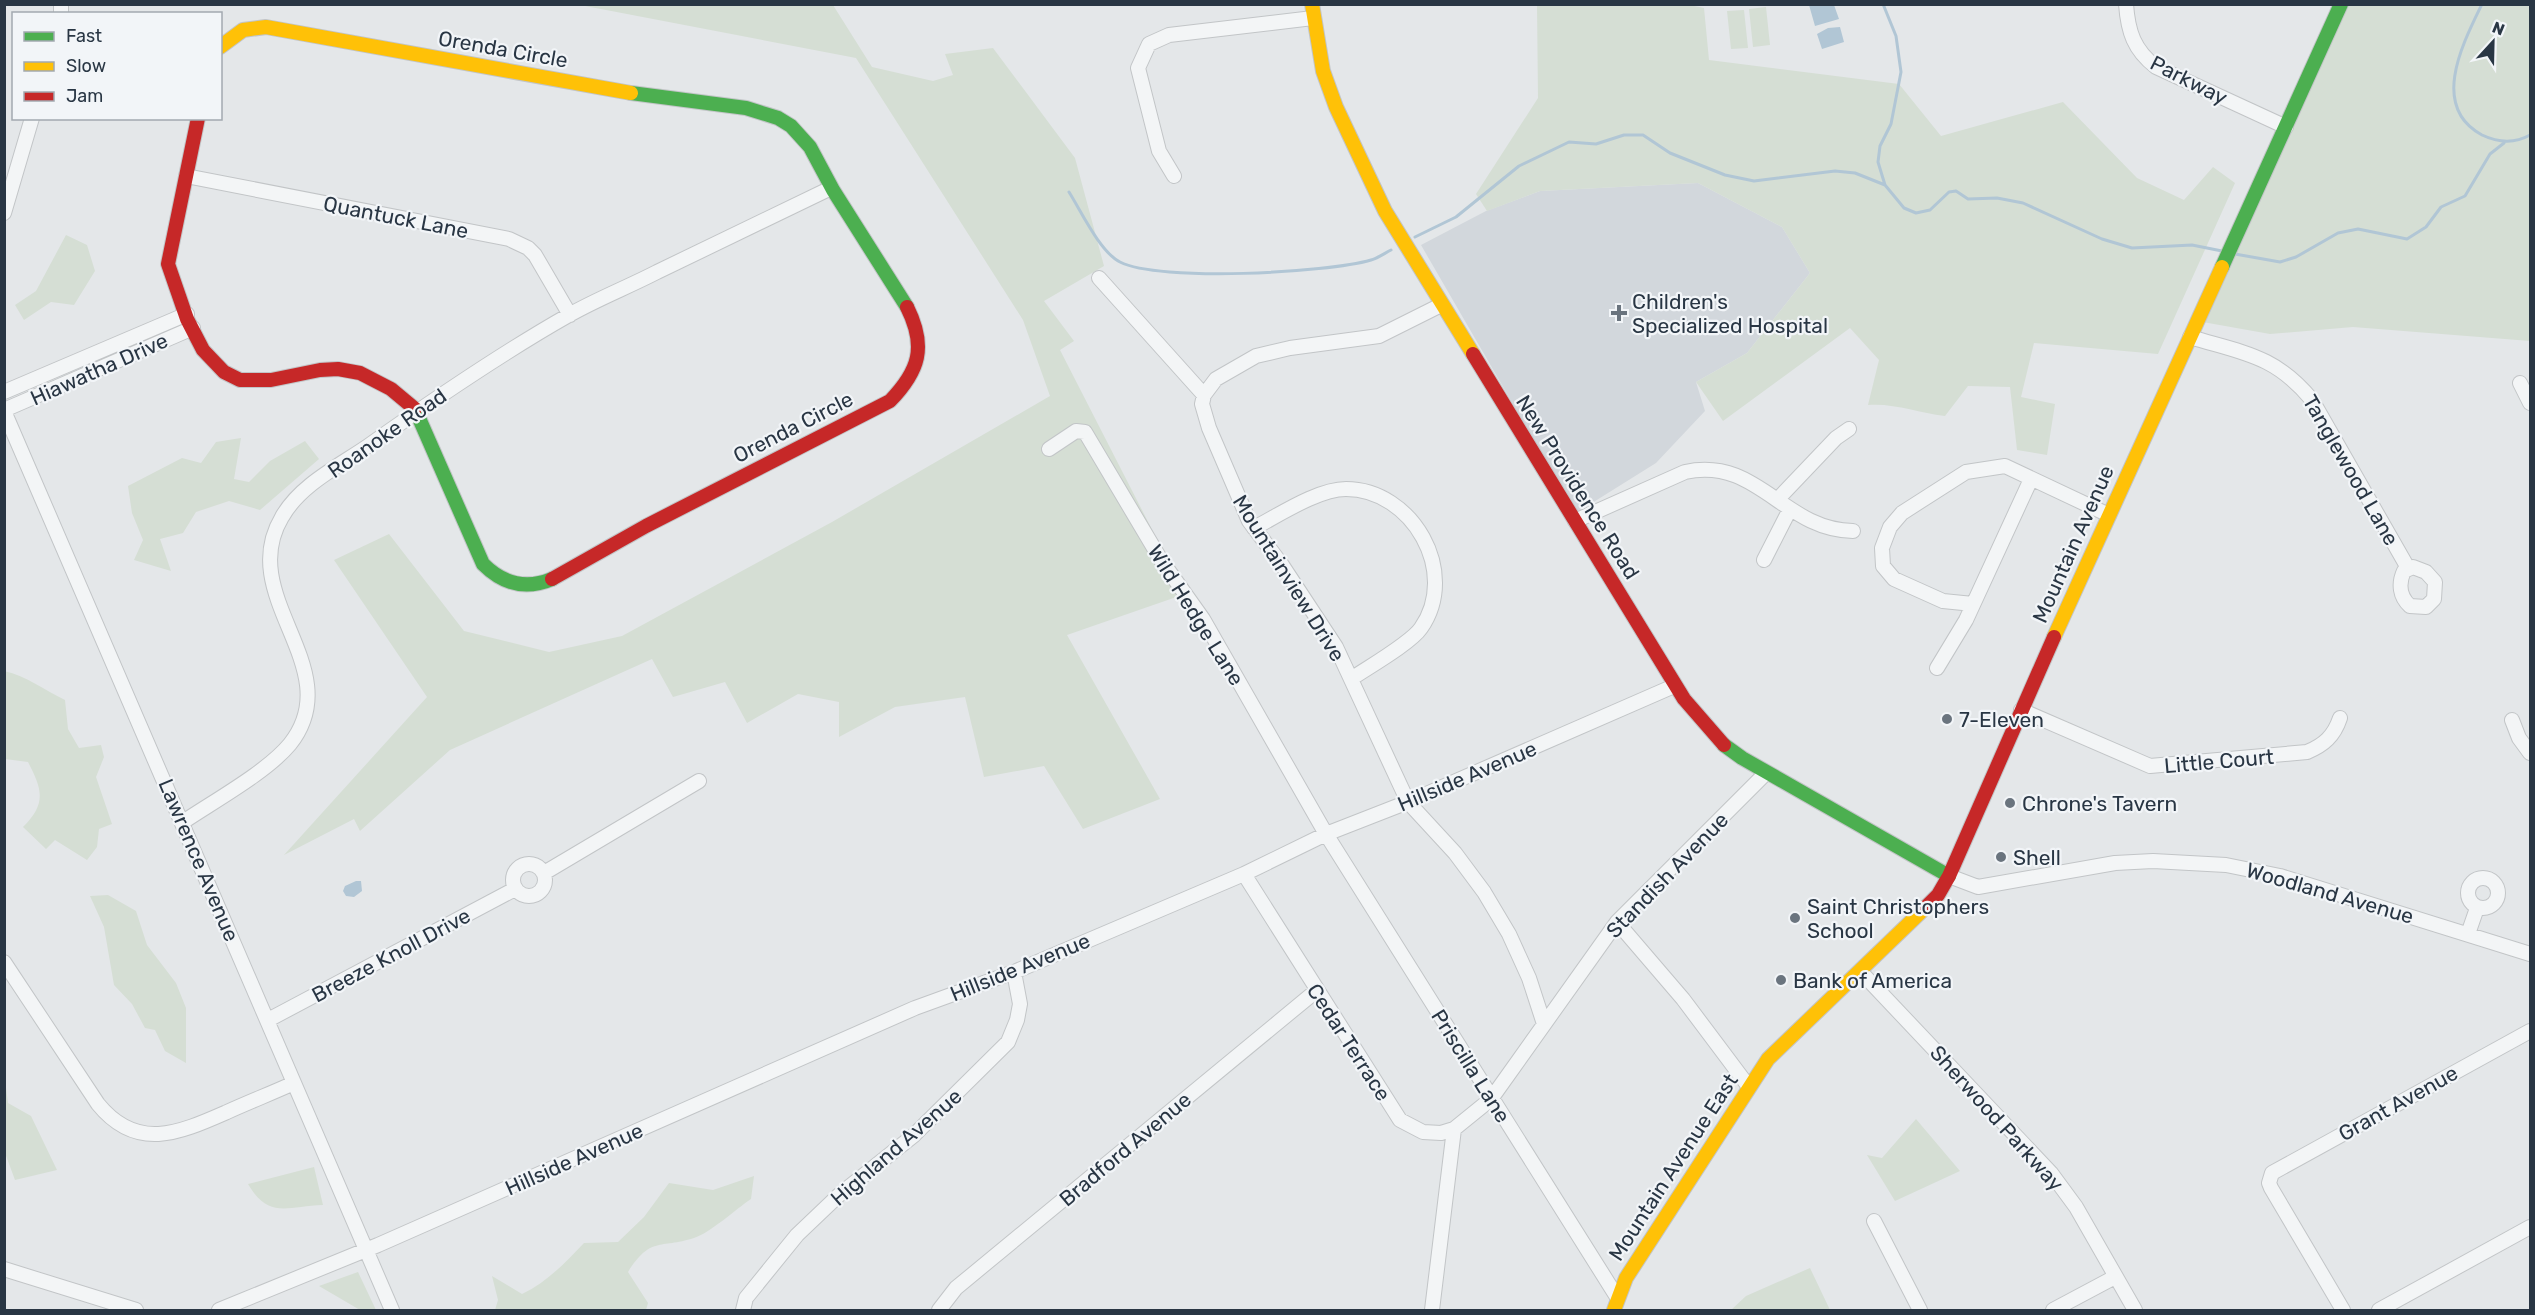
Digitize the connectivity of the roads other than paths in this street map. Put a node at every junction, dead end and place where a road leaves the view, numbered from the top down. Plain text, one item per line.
1 (2126, 4) edge
2 (2341, 4) edge
3 (1312, 11) edge
4 (222, 46) edge
5 (31, 120) edge
6 (198, 120) edge
7 (2286, 127) junction
8 (186, 176) junction
9 (1173, 176) dead end
10 (831, 188) junction
11 (4, 213) edge
12 (1099, 278) dead end
13 (1441, 305) junction
14 (187, 314) junction
15 (570, 315) junction
16 (193, 328) junction
17 (2190, 337) junction
18 (2520, 383) dead end
19 (4, 392) edge
20 (1204, 395) junction
21 (2530, 403) edge
22 (4, 411) edge
23 (417, 411) junction
24 (1849, 429) dead end
25 (1049, 449) dead end
26 (2031, 479) junction
27 (1777, 500) junction
28 (1790, 509) junction
29 (2109, 515) junction
30 (1575, 521) junction
31 (1254, 528) junction
32 (1853, 531) dead end
33 (1764, 560) dead end
34 (2408, 568) dead end
35 (1973, 604) junction
36 (1937, 668) dead end
37 (1351, 679) junction
38 (1674, 686) junction
39 (2021, 711) junction
40 (2340, 718) dead end
41 (2512, 720) dead end
42 (2530, 753) edge
43 (1766, 773) junction
44 (699, 781) dead end
45 (1408, 802) junction
46 (183, 822) junction
47 (1326, 834) junction
48 (544, 873) junction
49 (1244, 874) junction
50 (1949, 876) junction
51 (515, 890) junction
52 (2477, 908) dead end
53 (1617, 922) junction
54 (2469, 934) junction
55 (2530, 954) edge
56 (4, 962) edge
57 (1860, 970) junction
58 (1014, 972) junction
59 (1316, 991) junction
60 (268, 1020) junction
61 (1544, 1024) junction
62 (2530, 1031) edge
63 (1776, 1052) joint
64 (294, 1083) junction
65 (1749, 1087) junction
66 (1491, 1099) junction
67 (1454, 1128) junction
68 (1874, 1221) dead end
69 (2530, 1227) edge
70 (367, 1250) junction
71 (4, 1269) edge
72 (2115, 1276) junction
73 (1615, 1304) edge
74 (120, 1309) edge
75 (136, 1311) edge
76 (219, 1311) edge
77 (392, 1311) edge
78 (743, 1311) edge
79 (939, 1311) edge
80 (1432, 1311) edge
81 (1920, 1311) edge
82 (2053, 1311) edge
83 (2135, 1311) edge
84 (2343, 1311) edge
85 (2379, 1311) edge

1 - 7 street, Parkway
2 - 7 street, Mountain Avenue
3 - 9 street
3 - 13 street, New Providence Road
4 - 10 street, Orenda Circle
5 - 11 street
6 - 8 street, Orenda Circle
7 - 17 street, Mountain Avenue
8 - 14 street, Orenda Circle
8 - 15 street, Quantuck Lane
10 - 15 street, Roanoke Road
10 - 23 street, Orenda Circle
12 - 20 street
13 - 20 street
13 - 30 street, New Providence Road
14 - 16 street, Orenda Circle
14 - 19 street, Hiawatha Drive
15 - 23 street, Roanoke Road
16 - 22 street, Hiawatha Drive
16 - 23 street, Orenda Circle
17 - 29 street, Mountain Avenue
17 - 34 street, Tanglewood Lane
18 - 21 street
20 - 31 street, Mountainview Drive
22 - 46 street, Lawrence Avenue
23 - 46 street, Roanoke Road
24 - 27 street
25 - 47 street, Wild Hedge Lane
26 - 29 street
26 - 35 street
26 - 35 street
27 - 28 street
27 - 30 street
28 - 32 street
28 - 33 street
29 - 39 street, Mountain Avenue
30 - 38 street, New Providence Road
31 - 37 street, Mountainview Drive
31 - 37 street
35 - 36 street
37 - 45 street, Mountainview Drive
38 - 43 street, New Providence Road
38 - 45 street, Hillside Avenue
39 - 40 street, Little Court
39 - 50 street, Mountain Avenue
41 - 42 street
43 - 50 street, New Providence Road
43 - 53 street, Standish Avenue
44 - 48 street
45 - 47 street, Hillside Avenue
45 - 61 street, Mountainview Drive
46 - 60 street, Lawrence Avenue
47 - 49 street, Hillside Avenue
47 - 66 street, Priscilla Lane
48 - 51 street, Breeze Knoll Drive
48 - 51 street
49 - 58 street, Hillside Avenue
49 - 59 street, Cedar Terrace
50 - 54 street, Woodland Avenue
50 - 57 street, Mountain Avenue
51 - 60 street, Breeze Knoll Drive
52 - 54 street
53 - 61 street, Standish Avenue
53 - 65 street
54 - 55 street, Woodland Avenue
56 - 64 street
57 - 63 street, Mountain Avenue
57 - 72 street, Sherwood Parkway
58 - 70 street, Hillside Avenue
58 - 78 street, Highland Avenue
59 - 67 street, Cedar Terrace
59 - 79 street, Bradford Avenue
60 - 64 street, Lawrence Avenue
61 - 66 street, Standish Avenue
62 - 84 street, Grant Avenue
63 - 65 street, Mountain Avenue East
64 - 70 street, Lawrence Avenue
65 - 73 street, Mountain Avenue East
66 - 67 street, Cedar Terrace
66 - 73 street, Priscilla Lane
67 - 80 street
68 - 81 street
69 - 85 street
70 - 76 street, Hillside Avenue
70 - 77 street, Lawrence Avenue
71 - 74 street
72 - 82 street
72 - 83 street, Sherwood Parkway
74 - 75 street

